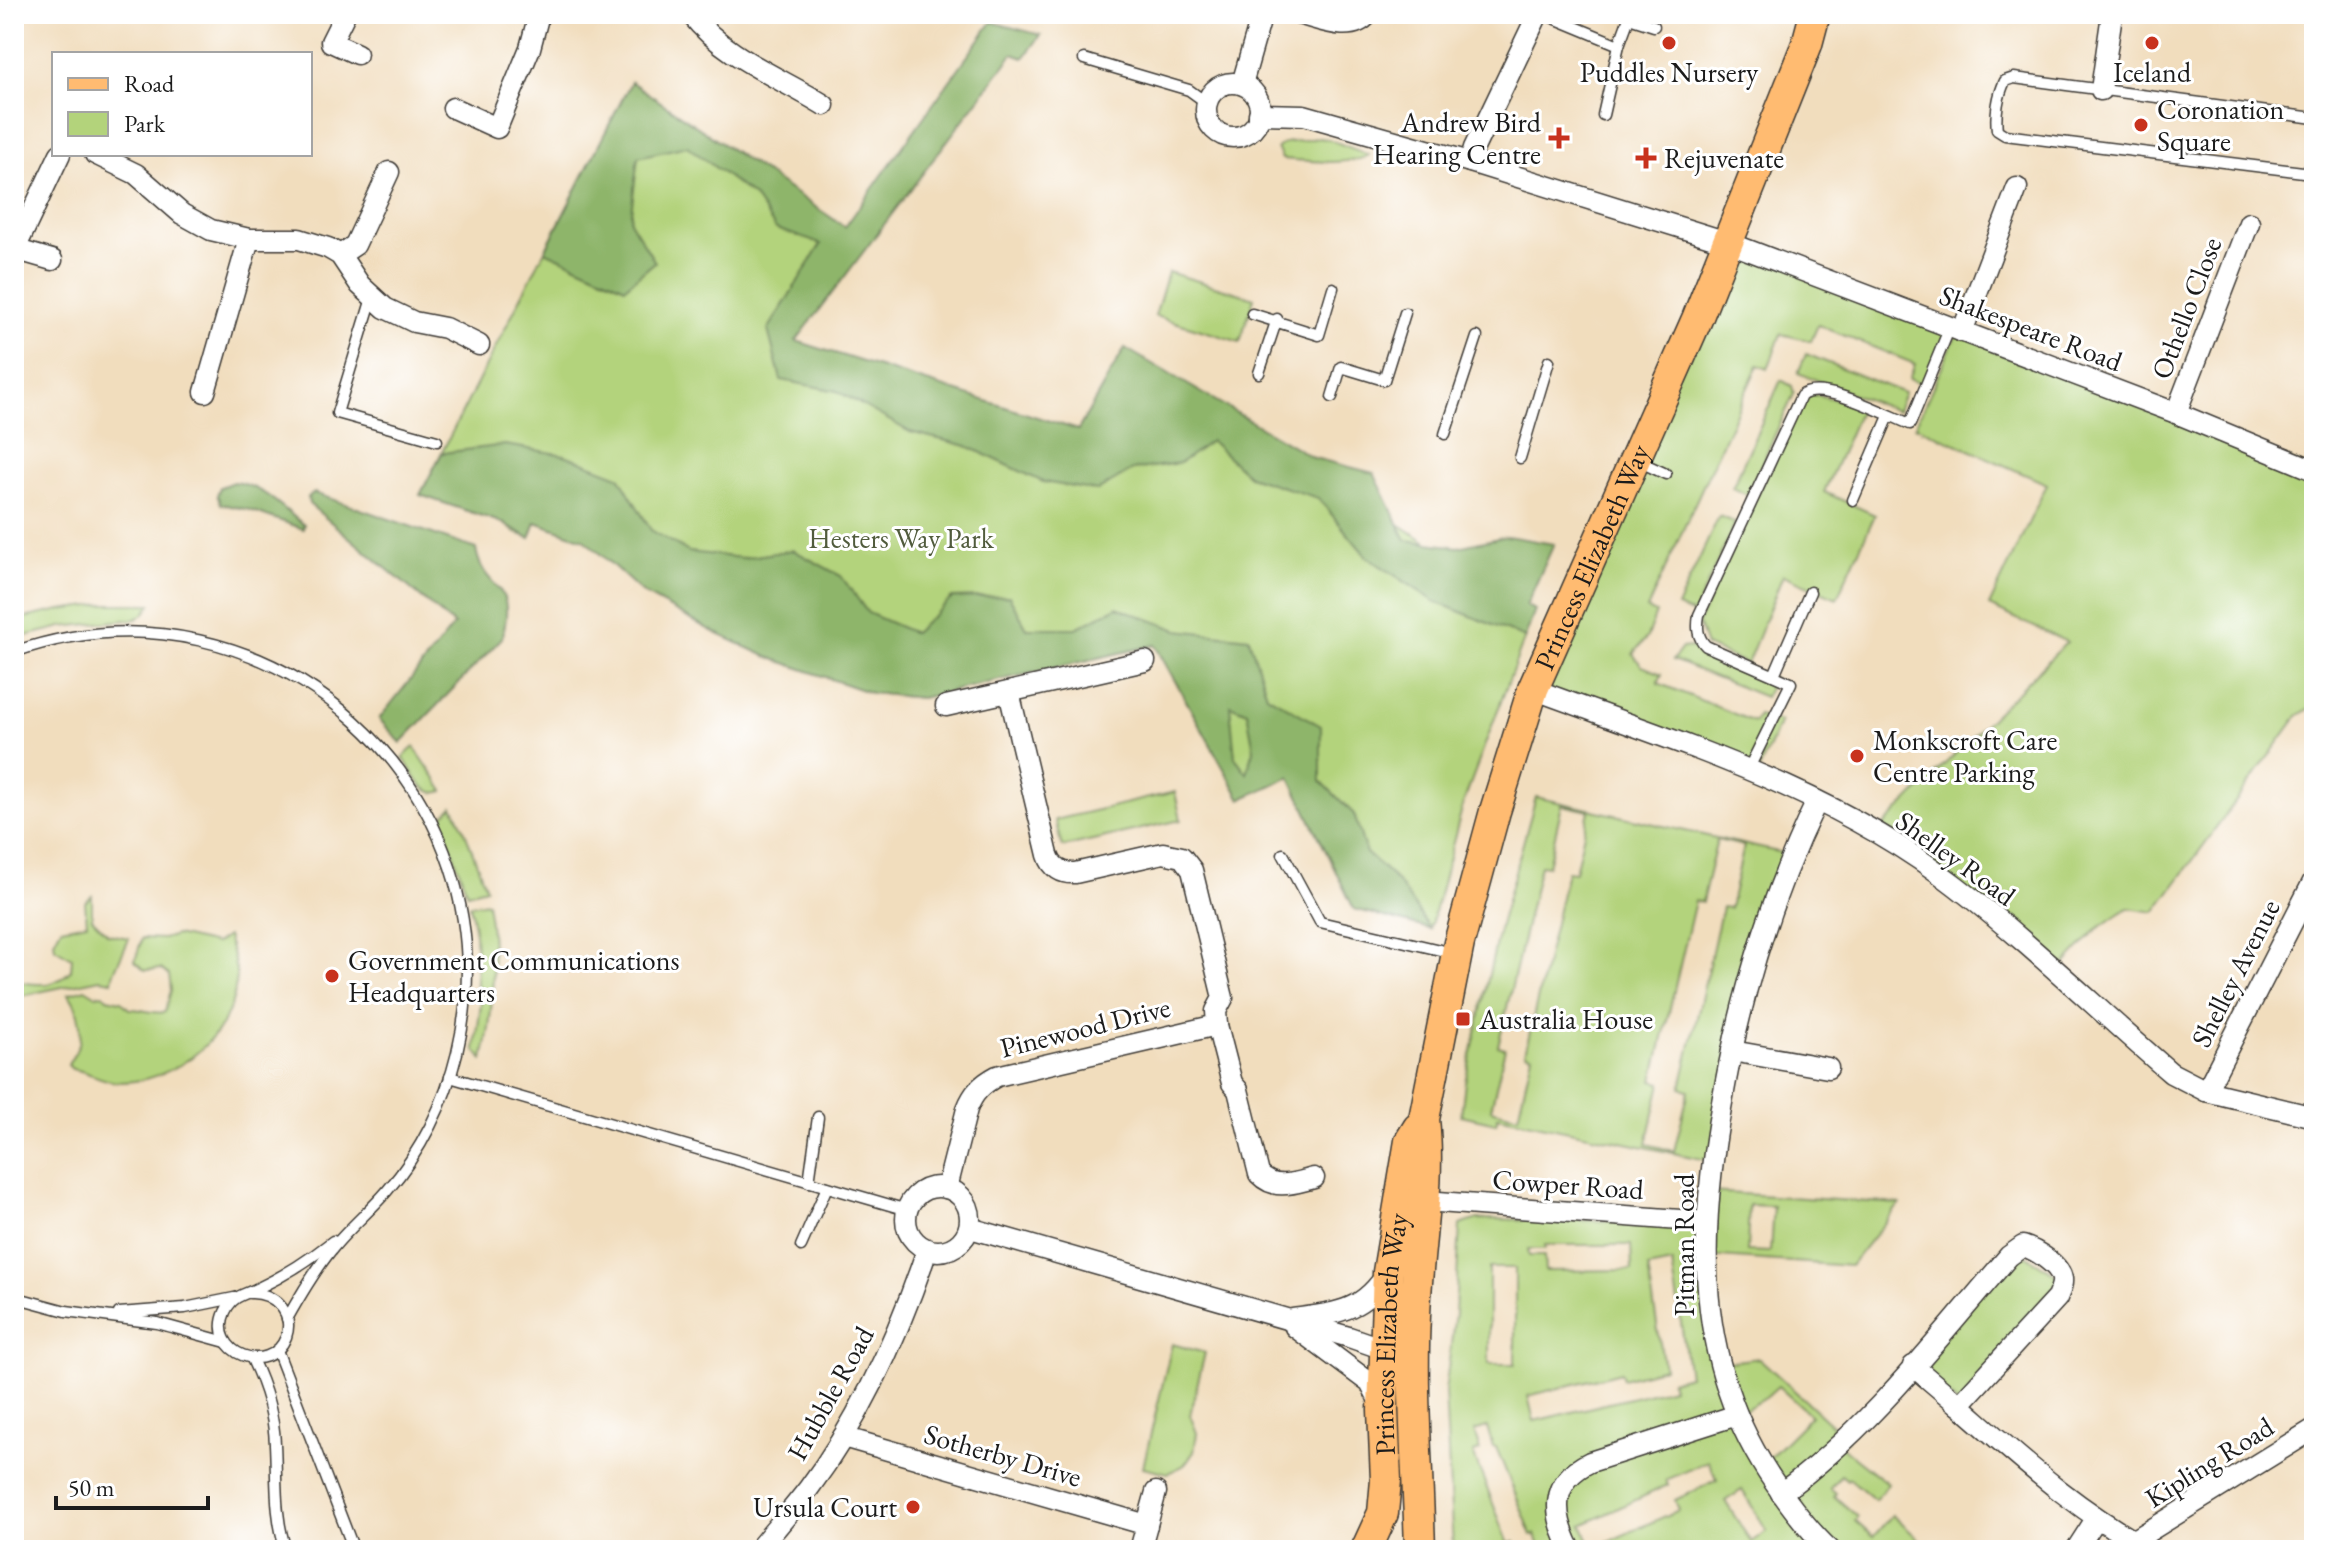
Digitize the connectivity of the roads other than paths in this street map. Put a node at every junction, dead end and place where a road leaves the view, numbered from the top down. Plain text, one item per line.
1 (345, 14) edge
2 (539, 14) edge
3 (691, 14) edge
4 (1262, 14) edge
5 (1298, 14) edge
6 (1368, 14) edge
7 (1541, 14) edge
8 (1615, 14) edge
9 (1815, 14) edge
10 (2112, 14) edge
11 (1629, 18) junction
12 (1654, 26) dead end
13 (1619, 45) junction
14 (357, 54) dead end
15 (1084, 59) dead end
16 (1242, 84) junction
17 (2101, 90) junction
18 (1207, 103) junction
19 (824, 105) dead end
20 (453, 108) dead end
21 (1259, 114) junction
22 (1603, 115) dead end
23 (2314, 118) edge
24 (59, 156) edge
25 (99, 156) edge
26 (1470, 162) junction
27 (2314, 171) edge
28 (389, 172) dead end
29 (2017, 188) dead end
30 (2249, 223) dead end
31 (249, 239) junction
32 (1727, 242) junction
33 (14, 249) edge
34 (340, 255) junction
35 (52, 260) dead end
36 (1333, 288) dead end
37 (372, 298) junction
38 (1405, 313) dead end
39 (1252, 314) dead end
40 (1276, 321) junction
41 (1956, 330) junction
42 (1477, 337) dead end
43 (479, 345) dead end
44 (1549, 361) dead end
45 (1259, 373) dead end
46 (205, 392) dead end
47 (1332, 397) dead end
48 (2176, 413) junction
49 (1889, 416) junction
50 (1445, 434) dead end
51 (437, 441) dead end
52 (1520, 458) dead end
53 (1636, 460) junction
54 (2314, 470) edge
55 (1666, 474) dead end
56 (1853, 500) dead end
57 (1810, 592) dead end
58 (14, 652) edge
59 (1145, 661) dead end
60 (1774, 675) junction
61 (1533, 689) junction
62 (1009, 692) junction
63 (946, 706) dead end
64 (1749, 768) junction
65 (1817, 801) junction
66 (1283, 854) dead end
67 (2314, 880) edge
68 (1457, 954) junction
69 (1217, 1025) junction
70 (1732, 1051) junction
71 (1828, 1068) dead end
72 (450, 1077) junction
73 (2206, 1091) junction
74 (818, 1117) dead end
75 (2314, 1117) edge
76 (1424, 1119) junction
77 (1314, 1178) dead end
78 (809, 1182) junction
79 (827, 1187) junction
80 (947, 1188) junction
81 (1425, 1201) junction
82 (907, 1210) junction
83 (1707, 1222) junction
84 (354, 1226) junction
85 (970, 1228) junction
86 (801, 1246) dead end
87 (927, 1250) junction
88 (1388, 1272) junction
89 (250, 1293) junction
90 (14, 1297) edge
91 (237, 1298) junction
92 (97, 1315) junction
93 (287, 1319) junction
94 (1285, 1320) junction
95 (226, 1342) junction
96 (277, 1350) junction
97 (252, 1359) junction
98 (1913, 1366) junction
99 (1388, 1367) junction
100 (1959, 1405) junction
101 (1737, 1415) junction
102 (2314, 1429) edge
103 (843, 1437) junction
104 (1156, 1492) dead end
105 (1781, 1493) junction
106 (2096, 1519) junction
107 (1147, 1525) junction
108 (2142, 1546) edge
109 (286, 1550) edge
110 (354, 1550) edge
111 (758, 1550) edge
112 (1140, 1550) edge
113 (1366, 1550) edge
114 (1420, 1550) edge
115 (1571, 1550) edge
116 (1830, 1550) edge
117 (2076, 1550) edge

1 - 14 street
2 - 20 street
3 - 19 street
4 - 16 street
5 - 6 street
7 - 13 lane
7 - 26 street
8 - 11 lane
9 - 32 main road, Princess Elizabeth Way
10 - 17 street
11 - 12 lane
11 - 13 lane
13 - 22 lane
15 - 18 lane
16 - 18 street
16 - 21 street
17 - 23 lane
17 - 27 lane
18 - 21 street
21 - 26 street, Shakespeare Road
24 - 33 street
25 - 31 street
26 - 32 street, Shakespeare Road
28 - 34 street
29 - 41 street
30 - 48 street, Othello Close
31 - 34 street
31 - 46 street
32 - 41 street, Shakespeare Road
32 - 53 main road, Princess Elizabeth Way
33 - 35 street
34 - 37 street
36 - 40 lane
37 - 43 street
37 - 51 lane
38 - 47 lane
39 - 40 lane
40 - 45 lane
41 - 48 street, Shakespeare Road
41 - 49 lane
42 - 50 lane
44 - 52 lane
48 - 54 street, Shakespeare Road
49 - 56 lane
49 - 60 lane
53 - 55 lane
53 - 61 main road, Princess Elizabeth Way
57 - 60 lane
58 - 72 lane
59 - 62 street
60 - 64 lane
61 - 64 street, Shelley Road
61 - 68 main road, Princess Elizabeth Way
62 - 63 street
62 - 69 street
64 - 65 street, Shelley Road
65 - 70 street, Pitman Road
65 - 73 street, Shelley Road
66 - 68 lane
67 - 73 street, Shelley Avenue
68 - 76 main road, Princess Elizabeth Way
69 - 77 street
69 - 80 street, Pinewood Drive
70 - 71 street
70 - 83 street, Pitman Road
72 - 78 lane
72 - 84 lane
73 - 75 street, Shelley Road
74 - 78 lane
76 - 81 main road, Princess Elizabeth Way
76 - 88 main road, Princess Elizabeth Way
78 - 79 lane
79 - 82 lane
79 - 86 lane
80 - 82 street
80 - 85 street
81 - 83 street, Cowper Road
81 - 99 main road, Princess Elizabeth Way
82 - 87 street
83 - 101 street, Pitman Road
84 - 89 lane
84 - 93 lane
85 - 87 street
85 - 94 street
87 - 103 street, Hubble Road
88 - 94 street
88 - 99 main road, Princess Elizabeth Way
89 - 91 lane
89 - 93 lane
90 - 92 lane
91 - 92 lane
91 - 95 lane
92 - 95 lane
93 - 96 lane
94 - 99 street
94 - 99 street
95 - 97 lane
96 - 97 lane
96 - 110 lane
97 - 109 lane
98 - 100 street
98 - 100 street
98 - 105 street
99 - 113 main road, Princess Elizabeth Way
99 - 114 main road, Princess Elizabeth Way
100 - 106 street
101 - 105 street, Pitman Road
101 - 115 street
102 - 108 street, Kipling Road
103 - 107 street, Sotherby Drive
103 - 111 street, Hubble Road
104 - 107 street
105 - 116 street, Pitman Road
106 - 108 street
106 - 117 street
107 - 112 street

